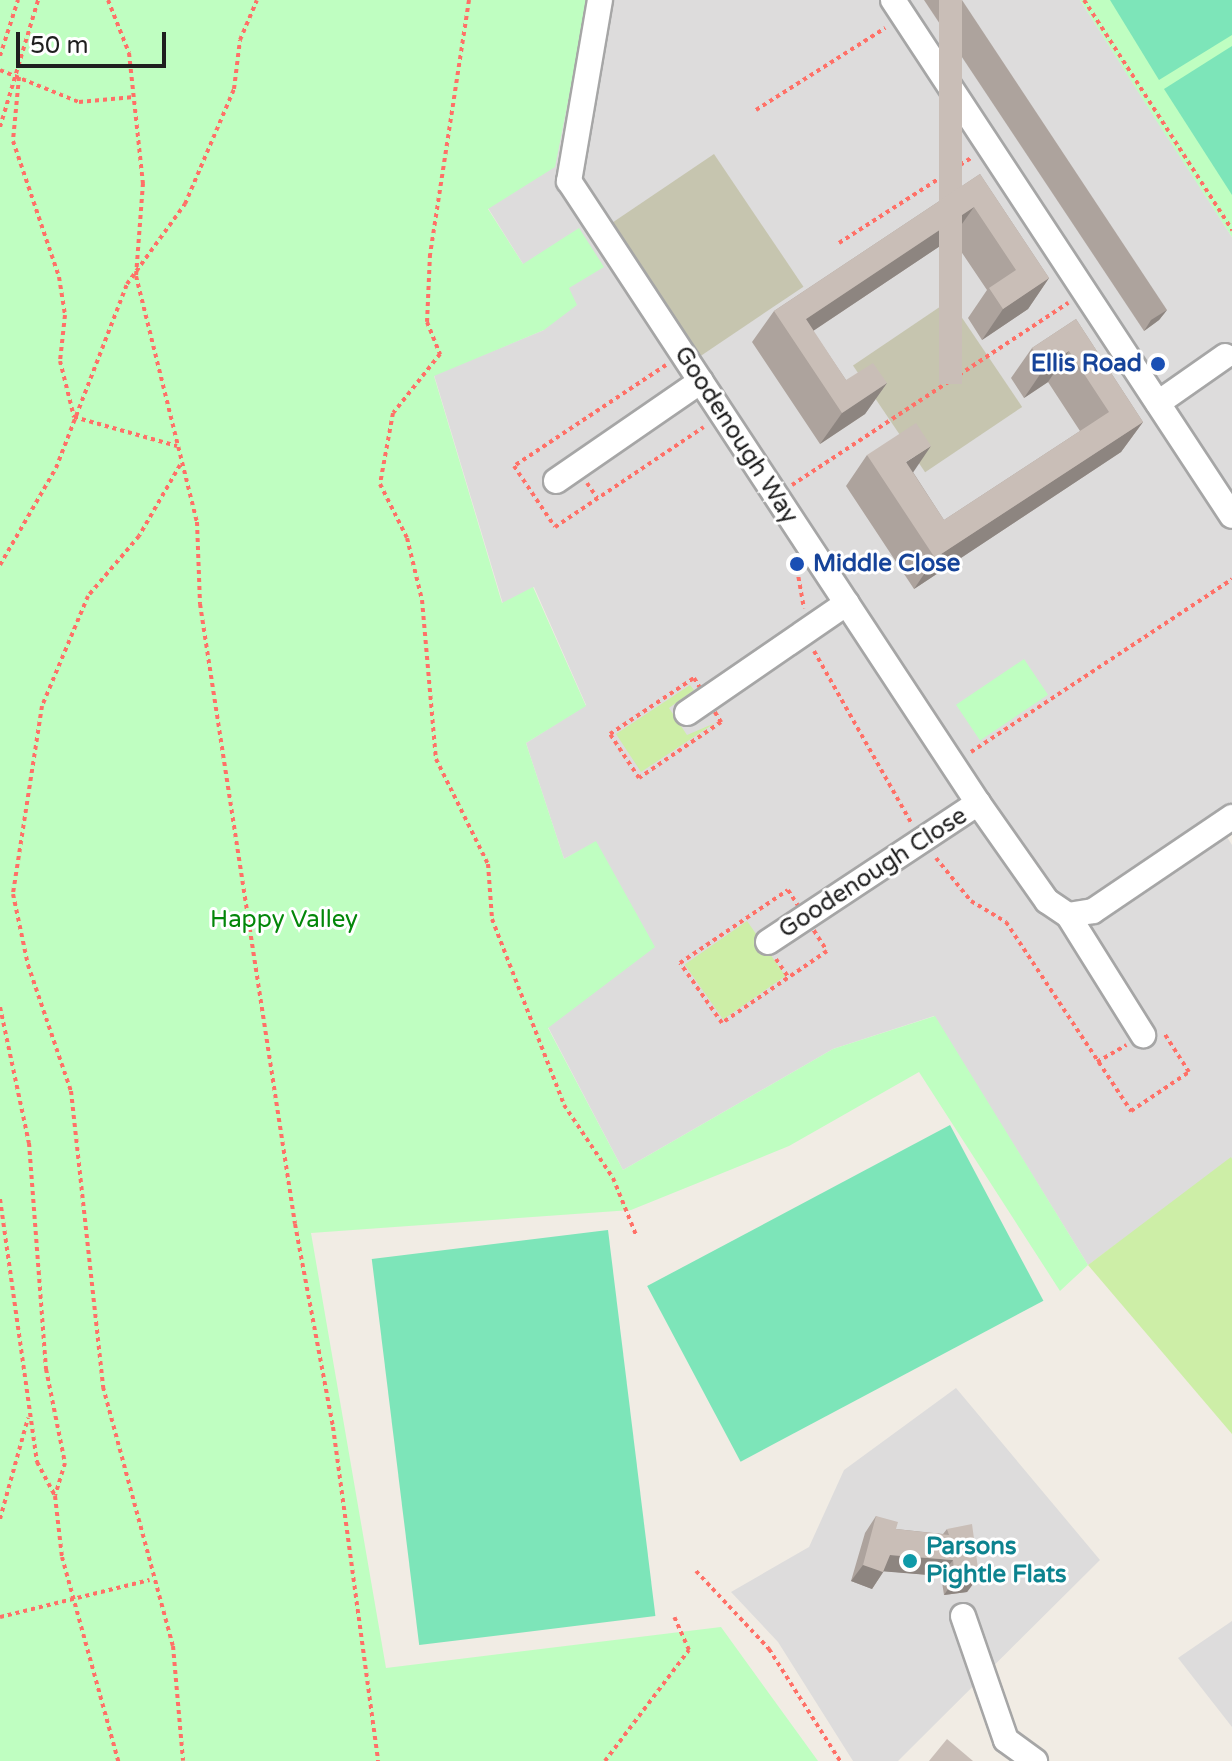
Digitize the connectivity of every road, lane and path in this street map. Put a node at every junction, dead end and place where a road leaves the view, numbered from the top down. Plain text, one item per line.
1 (18, 0) edge
2 (38, 0) edge
3 (108, 0) edge
4 (257, 0) edge
5 (469, 0) edge
6 (600, 0) edge
7 (1084, 0) edge
8 (898, 8) edge
9 (0, 56) edge
10 (0, 70) edge
11 (19, 77) junction
12 (134, 97) junction
13 (756, 110) dead end
14 (0, 127) edge
15 (989, 146) junction
16 (1232, 230) edge
17 (839, 243) dead end
18 (136, 276) junction
19 (1085, 292) junction
20 (1225, 356) dead end
21 (701, 381) junction
22 (1158, 403) junction
23 (74, 417) junction
24 (177, 446) junction
25 (180, 465) junction
26 (556, 481) dead end
27 (776, 495) junction
28 (1232, 516) edge
29 (0, 565) edge
30 (1232, 579) edge
31 (847, 603) junction
32 (697, 706) junction
33 (953, 764) junction
34 (978, 803) junction
35 (1230, 822) edge
36 (1068, 915) junction
37 (768, 942) dead end
38 (0, 1007) edge
39 (1143, 1035) dead end
40 (0, 1199) edge
41 (636, 1235) dead end
42 (28, 1416) junction
43 (55, 1496) junction
44 (0, 1519) edge
45 (696, 1571) dead end
46 (149, 1580) junction
47 (73, 1600) junction
48 (963, 1616) dead end
49 (0, 1617) edge
50 (674, 1617) dead end
51 (118, 1761) edge
52 (183, 1761) edge
53 (378, 1761) edge
54 (605, 1761) edge
55 (840, 1761) edge
56 (1035, 1761) edge

1 - 9 path
2 - 11 path
3 - 12 path
4 - 18 path
5 - 41 path
6 - 21 street, Goodenough Way
7 - 16 path
8 - 13 path
8 - 15 street
10 - 11 path
11 - 12 path
11 - 14 path
11 - 23 path
12 - 18 path
15 - 17 path
15 - 19 street
18 - 23 path
18 - 24 path
19 - 22 street
19 - 27 path
20 - 22 street
21 - 26 street
21 - 27 street, Goodenough Way
22 - 28 street
23 - 24 path
23 - 29 path
24 - 25 path
25 - 46 path
25 - 53 path
27 - 31 street, Goodenough Way
30 - 33 path
31 - 32 street
31 - 33 street, Goodenough Way
32 - 32 path
33 - 34 street, Goodenough Way
34 - 36 street, Goodenough Way
34 - 37 street, Goodenough Close
35 - 36 street
36 - 39 street, Goodenough Way
38 - 43 path
40 - 42 path
42 - 43 path
42 - 44 path
43 - 47 path
45 - 55 path
46 - 47 path
46 - 52 path
47 - 49 path
47 - 51 path
48 - 56 street
50 - 54 path

